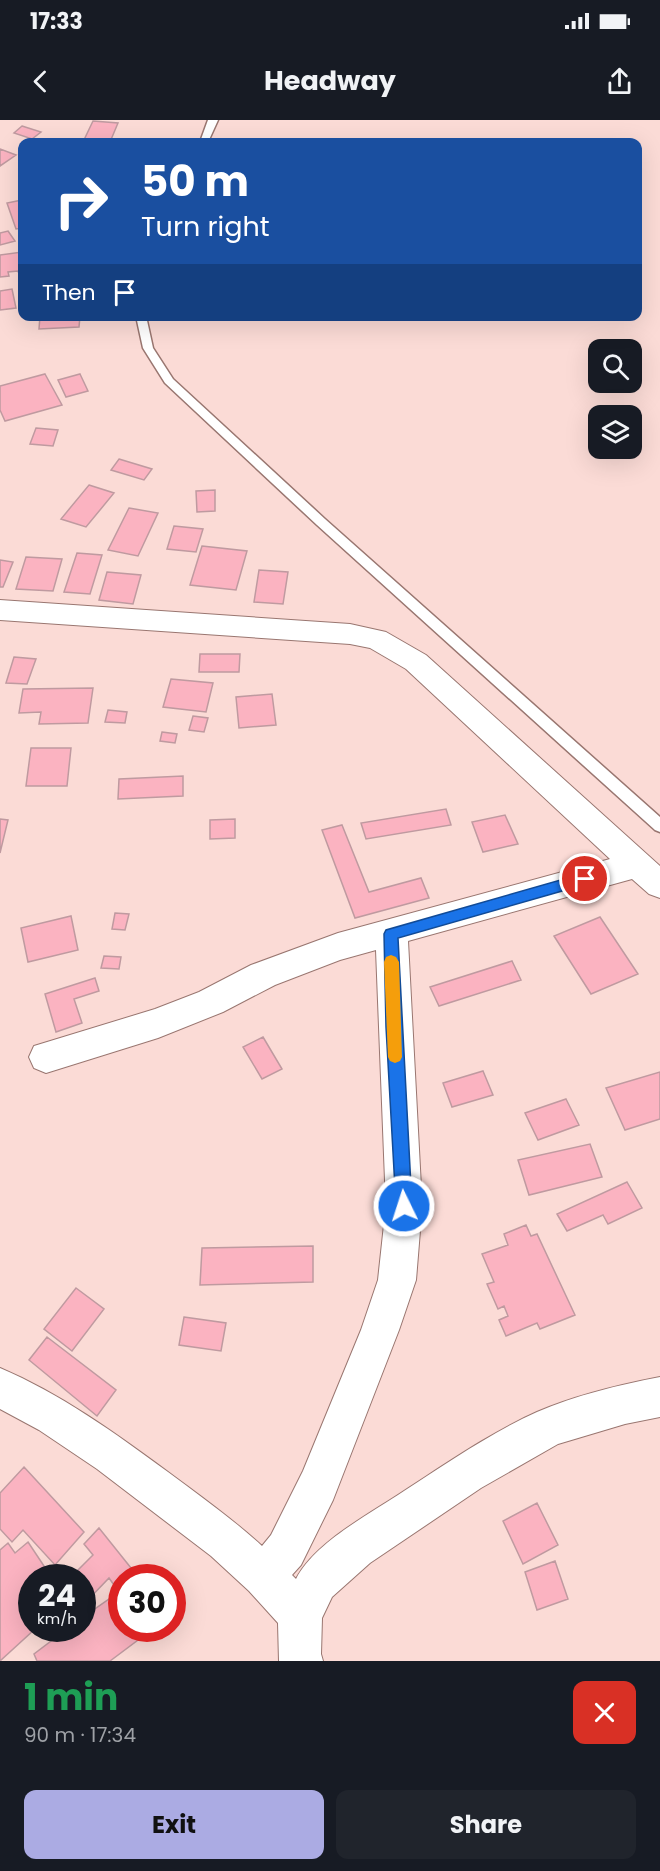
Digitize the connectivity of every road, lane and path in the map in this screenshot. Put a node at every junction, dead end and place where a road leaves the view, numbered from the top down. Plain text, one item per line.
1 (213, 120) edge
2 (206, 138) edge
3 (142, 321) edge
4 (0, 610) edge
5 (660, 826) edge
6 (649, 874) edge
7 (391, 934) junction
8 (46, 1058) dead end
9 (0, 1388) edge
10 (660, 1397) edge
11 (264, 1576) junction
12 (300, 1616) junction
13 (301, 1661) edge

1 - 2 lane
3 - 5 lane
4 - 6 street
6 - 7 street
7 - 8 street
7 - 11 street
9 - 11 street
10 - 12 street
11 - 12 street
12 - 13 street

